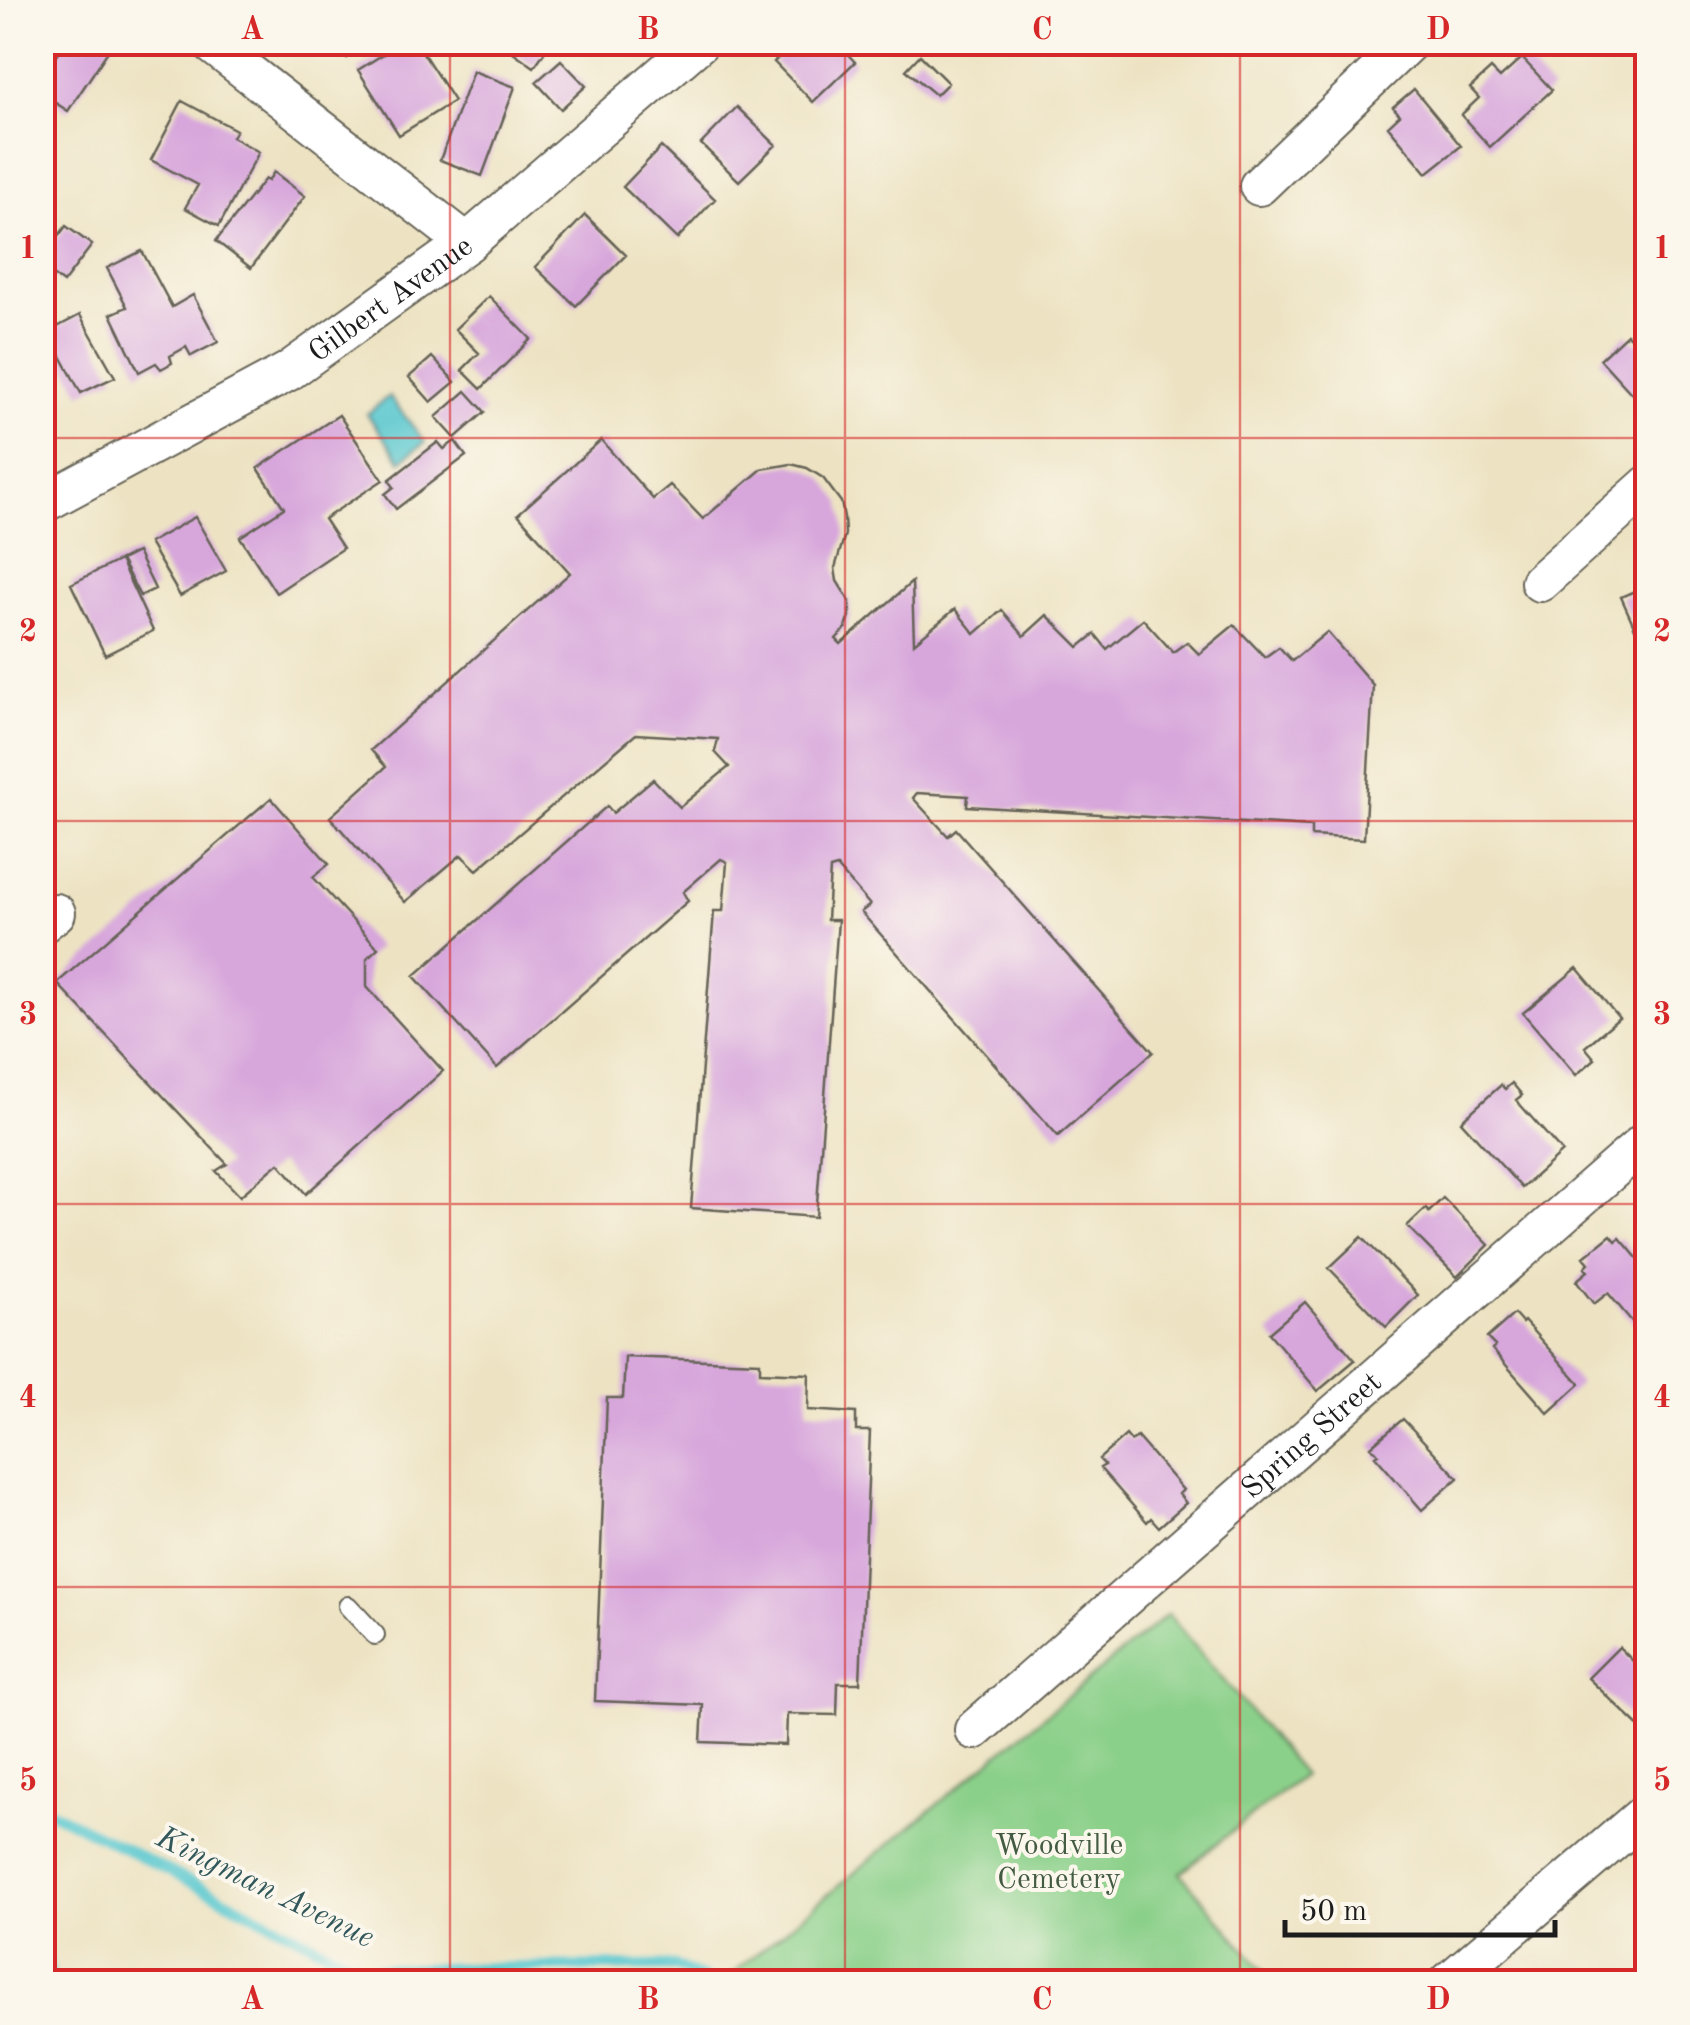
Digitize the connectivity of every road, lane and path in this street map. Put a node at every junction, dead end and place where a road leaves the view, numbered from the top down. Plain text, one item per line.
1 (209, 42) edge
2 (700, 42) edge
3 (1409, 42) edge
4 (1258, 186) dead end
5 (467, 243) junction
6 (1648, 485) edge
7 (42, 504) edge
8 (1540, 582) dead end
9 (1648, 1138) edge
10 (348, 1606) dead end
11 (376, 1635) dead end
12 (974, 1730) dead end
13 (1648, 1811) edge
14 (1448, 1982) edge

1 - 5 street
2 - 5 street, Gilbert Avenue
3 - 4 street
5 - 7 street, Gilbert Avenue
6 - 8 street
9 - 12 street, Spring Street
10 - 11 lane
13 - 14 street

